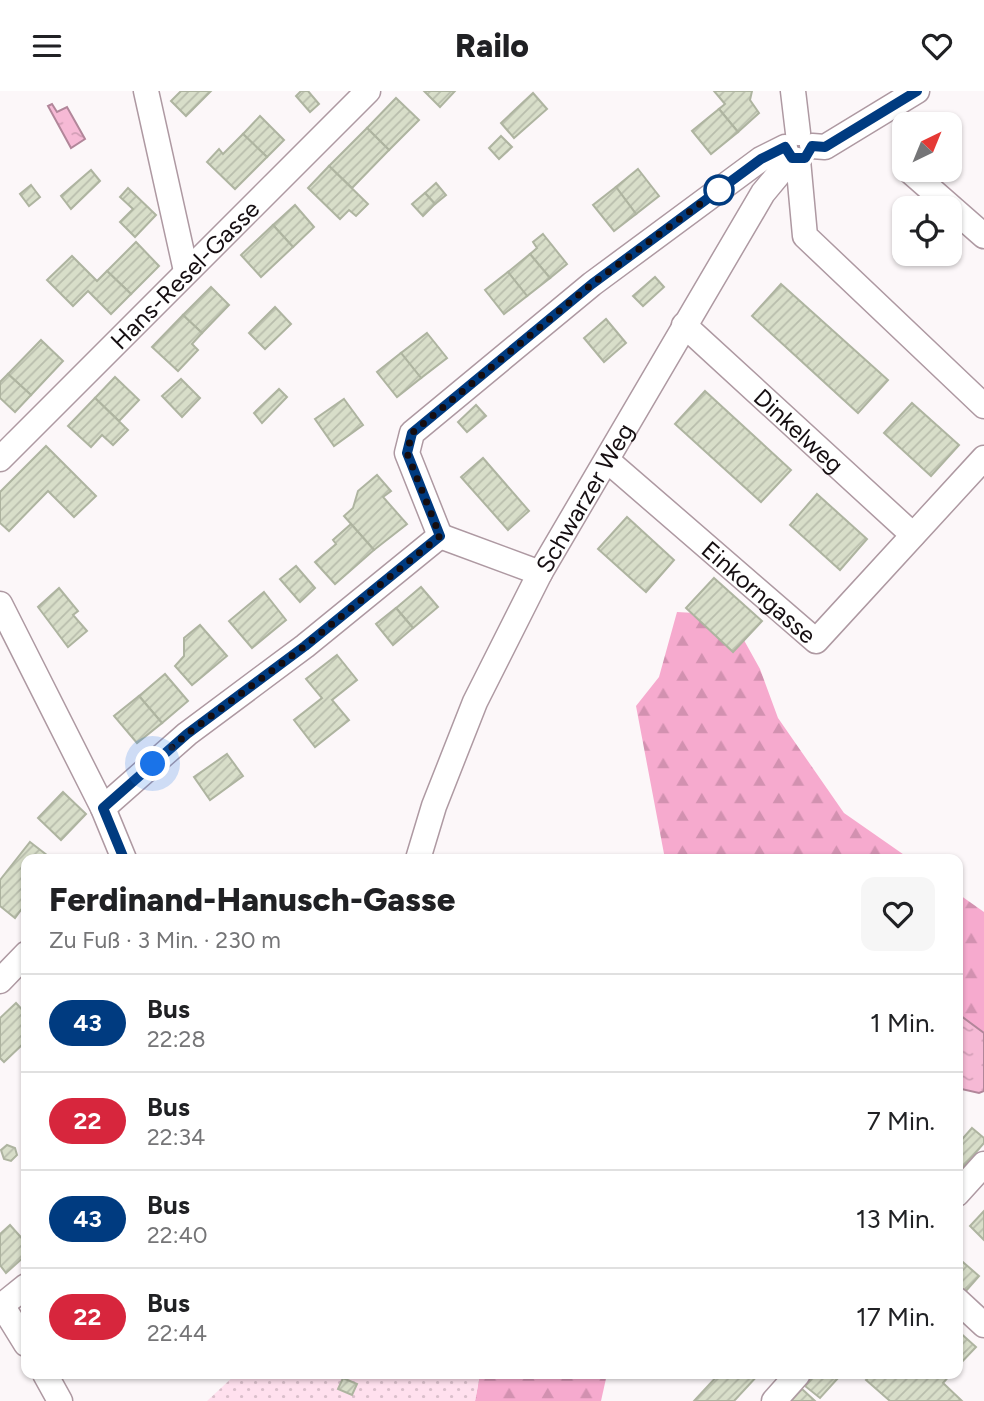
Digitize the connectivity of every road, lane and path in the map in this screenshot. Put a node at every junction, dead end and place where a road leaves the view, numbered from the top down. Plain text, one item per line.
1 (146, 91) edge
2 (368, 91) edge
3 (793, 91) edge
4 (917, 91) edge
5 (797, 149) junction
6 (922, 182) edge
7 (984, 236) edge
8 (186, 271) junction
9 (684, 325) junction
10 (984, 406) edge
11 (984, 458) edge
12 (0, 459) edge
13 (608, 461) junction
14 (913, 535) junction
15 (440, 536) junction
16 (540, 573) junction
17 (0, 604) edge
18 (103, 808) junction
19 (117, 854) edge
20 (420, 854) edge
21 (21, 959) edge
22 (0, 981) edge
23 (984, 1164) edge
24 (963, 1187) edge
25 (21, 1290) edge
26 (1, 1306) edge
27 (963, 1306) edge
28 (984, 1325) edge
29 (21, 1336) edge
30 (48, 1379) edge
31 (794, 1379) edge
32 (60, 1401) edge
33 (774, 1401) edge

1 - 8 street
2 - 8 street, Hans-Resel-Gasse
3 - 5 street
4 - 5 street
5 - 9 street, Schwarzer Weg
5 - 10 street
5 - 15 street
6 - 7 street
8 - 12 street, Hans-Resel-Gasse
9 - 13 street, Schwarzer Weg
9 - 14 street, Dinkelweg
11 - 14 street, Einkorngasse
13 - 14 street, Einkorngasse
13 - 16 street, Schwarzer Weg
15 - 16 street
15 - 18 street
16 - 20 street, Schwarzer Weg
17 - 18 street
18 - 19 street
21 - 22 street
23 - 24 street
25 - 26 street
26 - 29 street
27 - 28 street
30 - 32 street
31 - 33 street

